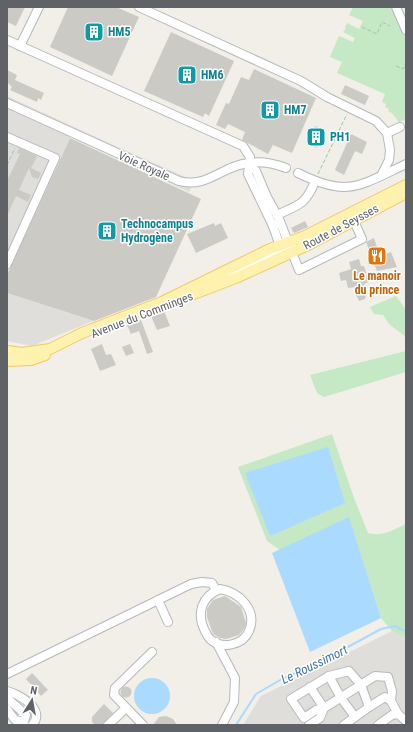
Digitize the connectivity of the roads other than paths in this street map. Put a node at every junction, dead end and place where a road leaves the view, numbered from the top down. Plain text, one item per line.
1 (38, 7) edge
2 (139, 7) edge
3 (396, 7) edge
4 (406, 30) edge
5 (7, 40) edge
6 (20, 46) junction
7 (7, 103) edge
8 (403, 125) edge
9 (387, 133) junction
10 (7, 137) edge
11 (249, 163) junction
12 (406, 164) edge
13 (286, 168) dead end
14 (298, 173) dead end
15 (381, 176) junction
16 (315, 181) junction
17 (406, 185) edge
18 (406, 193) edge
19 (276, 221) junction
20 (354, 221) junction
21 (282, 250) junction
22 (7, 264) edge
23 (7, 351) edge
24 (7, 361) edge
25 (216, 590) junction
26 (158, 600) junction
27 (168, 622) dead end
28 (216, 642) junction
29 (152, 652) dead end
30 (7, 674) edge
31 (329, 676) junction
32 (361, 685) junction
33 (310, 687) junction
34 (7, 691) edge
35 (7, 698) edge
36 (341, 698) junction
37 (391, 701) junction
38 (369, 707) junction
39 (126, 708) junction
40 (324, 708) junction
41 (7, 709) edge
42 (398, 714) junction
43 (355, 717) junction
44 (406, 720) edge
45 (32, 725) edge
46 (108, 725) edge
47 (143, 725) edge
48 (222, 725) edge
49 (309, 725) edge
50 (344, 725) edge
51 (378, 725) edge

1 - 6 lane
2 - 9 lane
3 - 4 lane
5 - 6 lane
6 - 11 lane
7 - 11 lane, Voie Royale
8 - 9 lane
9 - 15 lane
10 - 22 lane
11 - 13 lane, Voie Royale
11 - 19 lane
12 - 15 lane
14 - 16 lane
15 - 16 lane
16 - 19 lane
17 - 21 main road, Route de Seysses
18 - 20 main road, Route de Seysses
19 - 21 lane
20 - 21 main road, Route de Seysses
20 - 21 lane
21 - 23 main road, Avenue du Comminges
21 - 24 main road, Avenue du Comminges
25 - 26 lane
25 - 28 lane
25 - 28 lane
26 - 27 lane
26 - 30 lane
28 - 48 lane
29 - 39 lane
31 - 32 lane
31 - 33 lane
31 - 36 lane
32 - 36 lane
32 - 37 lane
32 - 38 lane
33 - 40 lane
33 - 40 lane
34 - 45 lane
35 - 41 lane
36 - 40 lane
36 - 43 lane
37 - 38 lane
37 - 42 lane
38 - 43 lane
39 - 46 lane
39 - 47 lane
40 - 49 lane
42 - 44 lane
42 - 51 lane
43 - 50 lane

